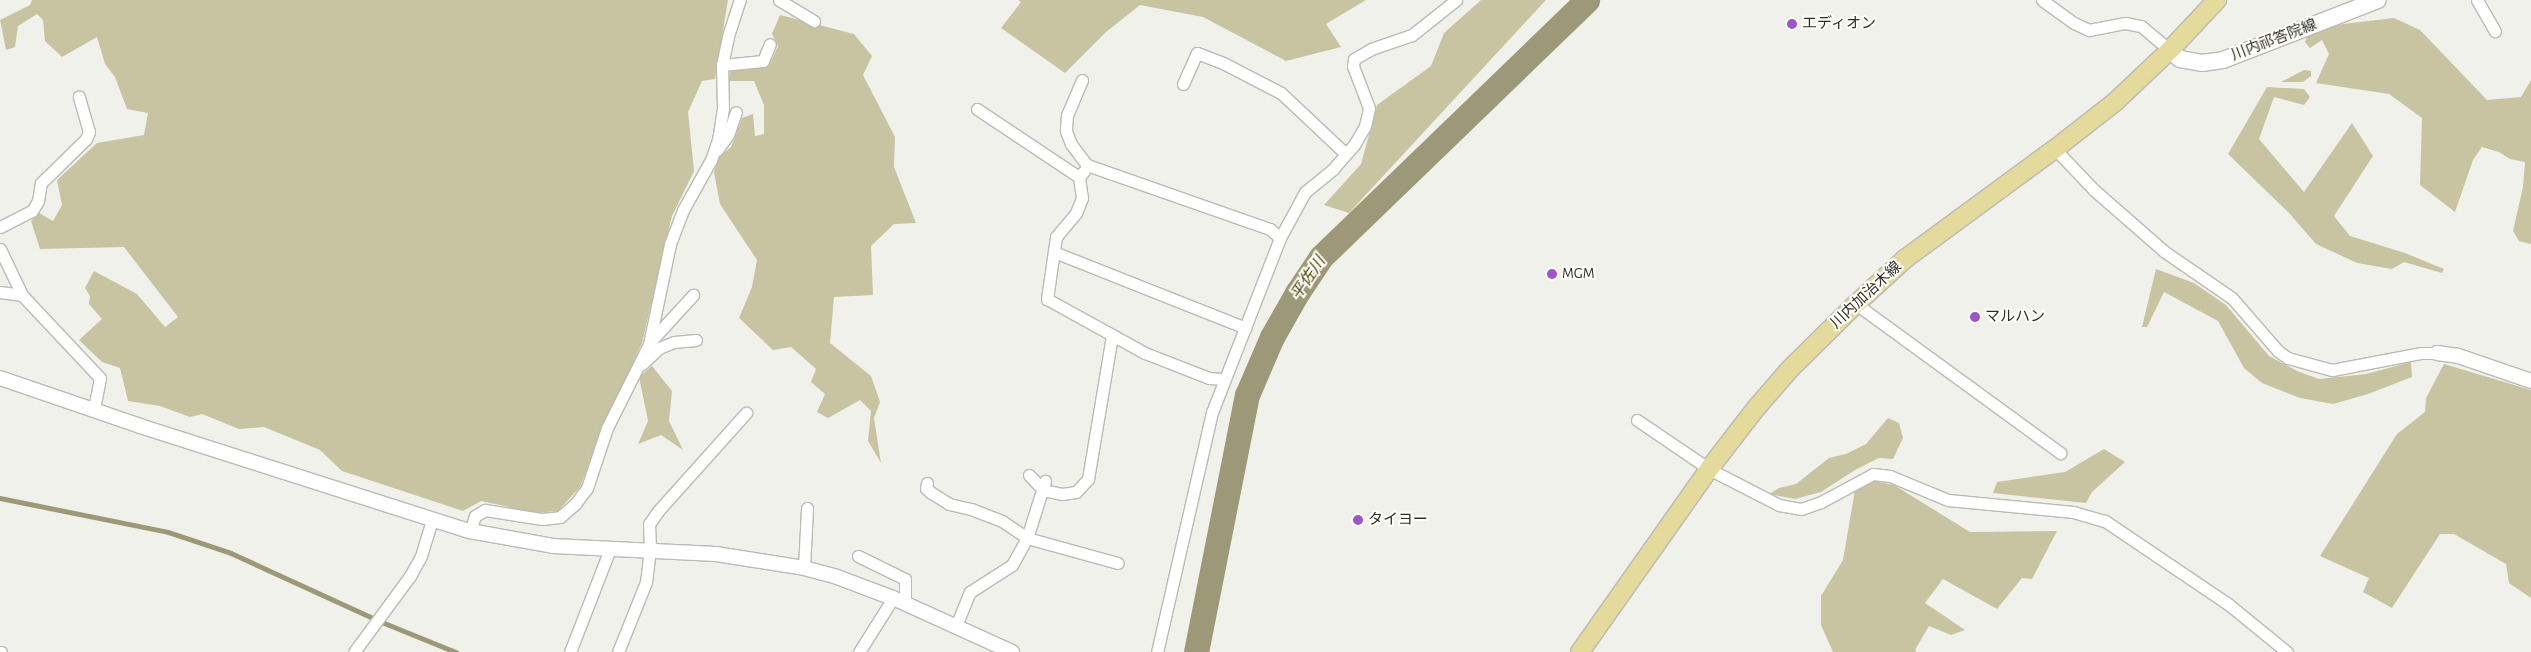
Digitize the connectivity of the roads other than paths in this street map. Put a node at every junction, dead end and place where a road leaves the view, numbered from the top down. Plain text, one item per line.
1 (740, 0) edge
2 (779, 0) edge
3 (1456, 0) edge
4 (2042, 0) edge
5 (2217, 0) edge
6 (2378, 0) edge
7 (2477, 0) edge
8 (814, 21) dead end
9 (2495, 31) dead end
10 (770, 44) dead end
11 (2170, 50) junction
12 (722, 65) junction
13 (1082, 80) dead end
14 (1183, 84) dead end
15 (79, 96) dead end
16 (977, 109) dead end
17 (736, 112) dead end
18 (2055, 149) junction
19 (714, 152) junction
20 (1346, 154) junction
21 (1088, 166) junction
22 (1079, 177) junction
23 (0, 227) edge
24 (1280, 238) junction
25 (0, 249) edge
26 (1054, 252) junction
27 (0, 292) edge
28 (22, 295) junction
29 (693, 295) dead end
30 (1856, 304) junction
31 (1246, 328) junction
32 (1112, 335) junction
33 (696, 340) dead end
34 (649, 344) junction
35 (2437, 353) joint
36 (634, 372) junction
37 (0, 378) edge
38 (1225, 379) junction
39 (2531, 381) edge
40 (94, 410) junction
41 (746, 413) dead end
42 (1637, 420) dead end
43 (2060, 453) dead end
44 (1708, 469) junction
45 (1029, 475) dead end
46 (927, 483) dead end
47 (1044, 485) junction
48 (807, 508) dead end
49 (432, 520) junction
50 (470, 531) junction
51 (1027, 538) junction
52 (610, 549) junction
53 (650, 550) junction
54 (858, 556) dead end
55 (1118, 563) dead end
56 (804, 568) junction
57 (899, 601) junction
58 (956, 626) junction
59 (354, 652) edge
60 (570, 652) edge
61 (618, 652) edge
62 (859, 652) edge
63 (1012, 652) edge
64 (1157, 652) edge
65 (1580, 652) edge
66 (2287, 652) edge

1 - 12 street
2 - 8 street
3 - 20 street
4 - 11 street
5 - 11 main road, 川内加治木線
6 - 11 main road, 川内祁答院線
7 - 9 street
10 - 12 street
11 - 18 main road, 川内加治木線
12 - 19 street
13 - 21 street
14 - 20 street
15 - 23 street
16 - 22 street
17 - 19 street
18 - 30 main road, 川内加治木線
18 - 35 street
19 - 34 street
20 - 24 street
21 - 22 street
21 - 24 street
22 - 26 street
24 - 31 street
25 - 28 street
26 - 31 street
26 - 32 street
27 - 28 street
28 - 40 street
29 - 34 street
30 - 43 street
30 - 44 main road, 川内加治木線
31 - 38 street
32 - 38 street
32 - 47 street
33 - 36 street
34 - 36 street
35 - 39 street
36 - 50 street
37 - 40 street
38 - 64 street
40 - 49 street
41 - 53 street
42 - 44 street
44 - 65 main road, 川内加治木線
44 - 66 street
45 - 47 street
46 - 51 street
47 - 51 street
48 - 56 street
49 - 50 street
49 - 59 street
50 - 52 street
51 - 55 street
51 - 58 street
52 - 53 street
52 - 60 street
53 - 56 street
53 - 61 street
54 - 57 street
56 - 57 street
57 - 58 street
57 - 62 street
58 - 63 street

